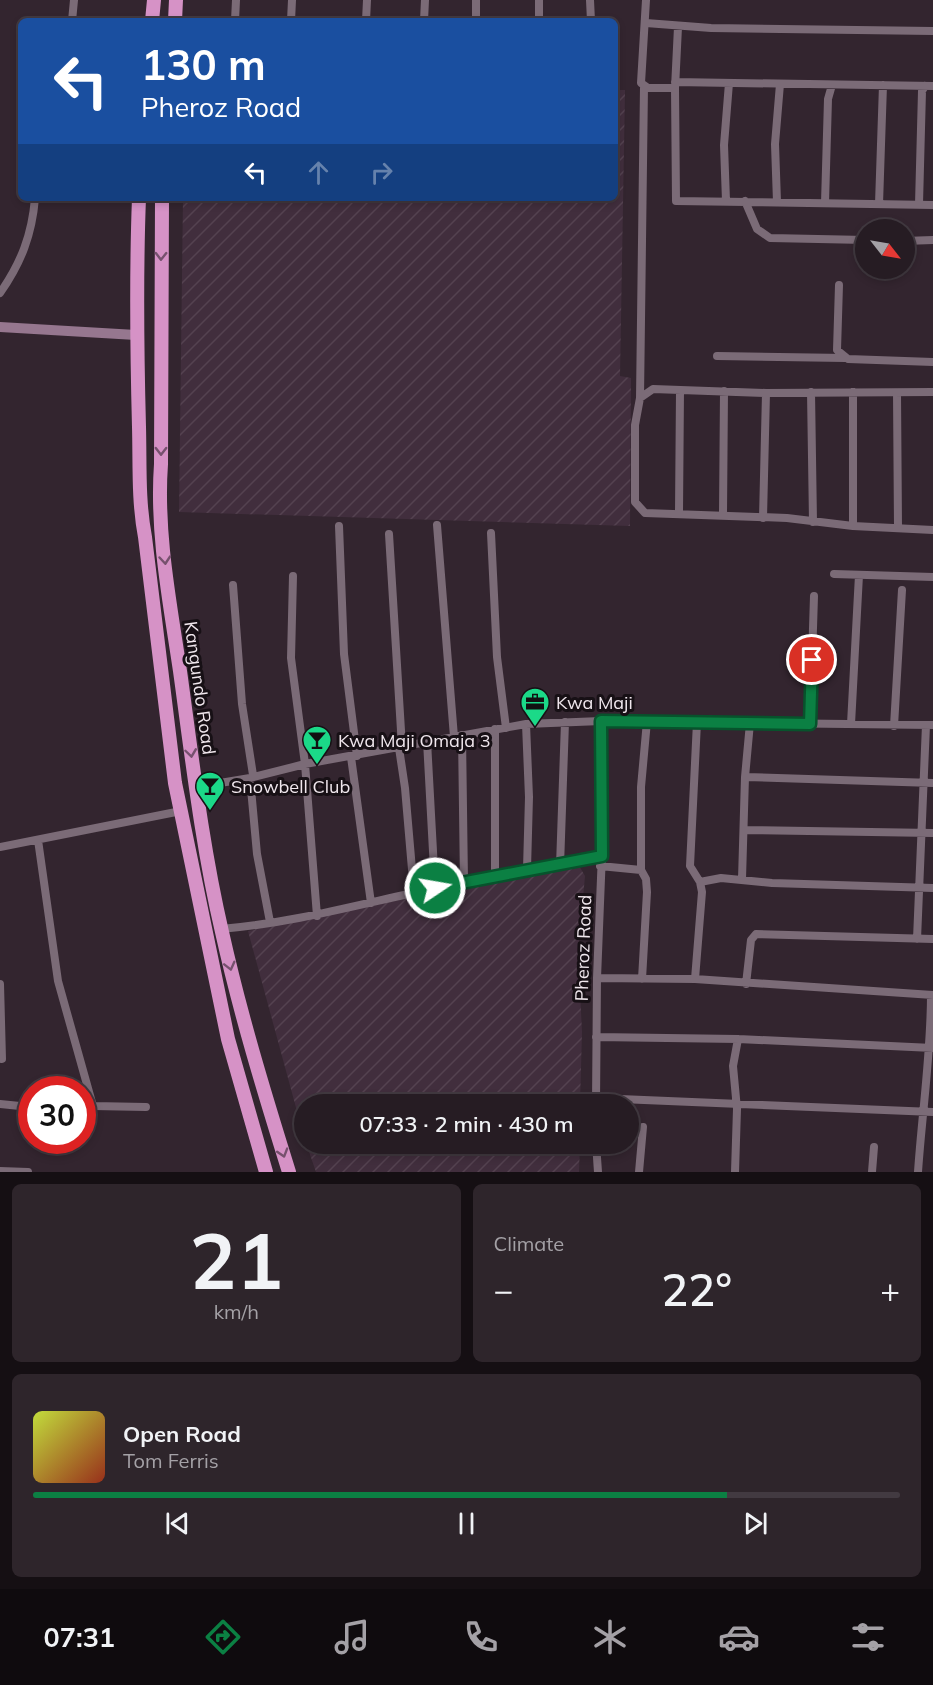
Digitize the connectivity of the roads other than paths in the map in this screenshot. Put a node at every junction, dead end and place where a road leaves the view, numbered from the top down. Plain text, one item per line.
1 (74, 0) edge
2 (154, 0) edge
3 (176, 0) edge
4 (236, 0) edge
5 (292, 0) edge
6 (367, 0) edge
7 (425, 0) edge
8 (476, 0) edge
9 (539, 0) edge
10 (590, 0) edge
11 (646, 0) edge
12 (72, 18) edge
13 (152, 18) edge
14 (175, 18) edge
15 (235, 18) edge
16 (291, 18) edge
17 (366, 18) edge
18 (424, 18) edge
19 (476, 18) edge
20 (539, 18) edge
21 (591, 18) edge
22 (646, 23) junction
23 (678, 27) junction
24 (933, 31) edge
25 (729, 83) junction
26 (780, 84) junction
27 (675, 85) junction
28 (832, 85) junction
29 (883, 85) junction
30 (644, 86) junction
31 (929, 86) edge
32 (34, 201) edge
33 (139, 201) edge
34 (162, 201) edge
35 (726, 201) junction
36 (745, 201) junction
37 (777, 202) junction
38 (825, 203) junction
39 (879, 204) junction
40 (919, 204) junction
41 (933, 205) edge
42 (855, 240) edge
43 (915, 240) edge
44 (933, 240) edge
45 (839, 285) dead end
46 (0, 293) edge
47 (0, 327) edge
48 (136, 335) junction
49 (717, 356) dead end
50 (845, 358) junction
51 (933, 362) edge
52 (680, 391) junction
53 (724, 391) junction
54 (811, 392) junction
55 (853, 392) junction
56 (933, 392) edge
57 (766, 393) junction
58 (897, 393) junction
59 (639, 398) junction
60 (679, 513) junction
61 (723, 514) junction
62 (763, 518) junction
63 (813, 522) junction
64 (437, 525) dead end
65 (339, 526) dead end
66 (853, 526) junction
67 (898, 527) junction
68 (933, 530) edge
69 (389, 534) dead end
70 (491, 534) dead end
71 (834, 574) dead end
72 (859, 575) junction
73 (293, 576) dead end
74 (933, 577) edge
75 (233, 585) dead end
76 (902, 590) dead end
77 (814, 596) dead end
78 (601, 721) junction
79 (647, 721) junction
80 (564, 722) junction
81 (697, 722) junction
82 (750, 723) junction
83 (526, 724) junction
84 (810, 724) junction
85 (851, 724) junction
86 (930, 725) edge
87 (894, 726) junction
88 (506, 728) junction
89 (495, 729) junction
90 (458, 736) junction
91 (427, 741) junction
92 (400, 748) junction
93 (354, 757) junction
94 (305, 764) junction
95 (251, 777) junction
96 (745, 777) junction
97 (922, 783) junction
98 (933, 783) edge
99 (196, 787) junction
100 (181, 811) junction
101 (744, 830) junction
102 (922, 833) junction
103 (933, 833) edge
104 (38, 840) junction
105 (0, 847) edge
106 (602, 856) junction
107 (560, 866) junction
108 (600, 866) junction
109 (527, 869) junction
110 (641, 870) junction
111 (495, 876) junction
112 (742, 879) junction
113 (464, 882) junction
114 (700, 882) junction
115 (919, 886) junction
116 (435, 888) junction
117 (933, 888) edge
118 (417, 892) junction
119 (371, 903) junction
120 (317, 916) junction
121 (270, 922) junction
122 (221, 929) junction
123 (918, 939) junction
124 (933, 939) edge
125 (597, 978) junction
126 (642, 979) junction
127 (695, 979) junction
128 (0, 984) edge
129 (746, 984) junction
130 (932, 995) edge
131 (596, 1037) junction
132 (738, 1039) junction
133 (932, 1048) edge
134 (2, 1059) dead end
135 (930, 1062) edge
136 (596, 1094) edge
137 (639, 1102) edge
138 (0, 1104) edge
139 (736, 1105) junction
140 (18, 1106) edge
141 (146, 1107) dead end
142 (922, 1111) junction
143 (933, 1112) edge
144 (643, 1127) dead end
145 (874, 1148) dead end
146 (597, 1154) edge
147 (0, 1171) edge
148 (28, 1172) edge
149 (266, 1172) edge
150 (289, 1172) edge
151 (598, 1172) edge
152 (639, 1172) edge
153 (735, 1172) edge
154 (872, 1172) edge
155 (918, 1172) edge

1 - 12 street
2 - 13 highway
3 - 14 highway
4 - 15 street
5 - 16 street
6 - 17 street
7 - 18 street
8 - 19 street
9 - 20 street
10 - 21 street
11 - 22 street
22 - 23 street
22 - 30 street
23 - 24 street
23 - 27 street
25 - 26 street
25 - 27 street
25 - 35 street
26 - 28 street
26 - 37 street
27 - 30 street
27 - 35 street
28 - 29 street
28 - 38 street
29 - 31 street
29 - 39 street
30 - 59 street
31 - 40 street
32 - 46 street
33 - 48 highway, Kangundo Road
34 -> 99 highway, Kangundo Road
35 - 36 street
36 - 37 street
36 - 42 street
37 - 38 street
38 - 39 street
39 - 40 street
40 - 41 street
43 - 44 street
45 - 50 street
47 - 48 main road
48 - 100 highway, Kangundo Road
49 - 50 street
50 - 51 street
52 - 53 street
52 - 59 street
52 - 60 street
53 - 57 street
53 - 61 street
54 - 55 street
54 - 57 street
54 - 63 street
55 - 58 street
55 - 66 street
56 - 58 street
57 - 62 street
58 - 67 street
59 - 60 street
60 - 61 street
61 - 62 street
62 - 63 street
63 - 66 street
64 - 90 street
65 - 93 street
66 - 67 street
67 - 68 street
69 - 92 street
70 - 88 street
71 - 72 street
72 - 74 street
72 - 85 street
73 - 94 street
75 - 95 street
76 - 87 street
77 - 84 street
78 - 79 street
78 - 80 street
78 - 106 street, Pheroz Road
79 - 81 street
79 - 110 street
80 - 83 street
80 - 107 street
81 - 82 street
81 - 114 street
82 - 84 street
82 - 96 street
83 - 88 street
83 - 109 street
84 - 85 street
85 - 87 street
86 - 87 street
86 - 97 street
88 - 89 street
89 - 90 street
89 - 111 street
90 - 91 street
90 - 113 street
91 - 92 street
91 - 116 street
92 - 93 street
92 - 118 street
93 - 94 street
93 - 119 street
94 - 95 street
94 - 120 street
95 - 99 street
95 - 121 street
96 - 97 street
96 - 101 street
97 - 98 street
97 - 102 street
99 - 122 highway, Kangundo Road
100 - 104 street
100 - 149 highway, Kangundo Road
101 - 102 street
101 - 112 street
102 - 103 street
102 - 115 street
104 - 105 street
104 - 141 street
106 - 107 street
106 - 108 street, Pheroz Road
107 - 109 street
108 - 110 street
108 - 125 street, Pheroz Road
109 - 111 street
110 - 126 street
111 - 113 street
112 - 114 street
112 - 115 street
113 - 116 street
114 - 127 street
115 - 117 street
115 - 123 street
116 - 118 street
118 - 119 street
119 - 120 street
120 - 121 street
121 - 122 street
122 -> 150 highway, Kangundo Road
123 - 124 street
123 - 129 street
125 - 126 street
125 - 131 street, Pheroz Road
126 - 127 street
127 - 129 street
128 - 134 street
129 - 130 street
130 - 133 street
131 - 132 street
131 - 136 street, Pheroz Road
132 - 133 street
132 - 139 street
133 - 135 street
135 - 142 street
137 - 139 street
138 - 140 street
139 - 142 street
139 - 153 street
142 - 143 street
142 - 155 street
144 - 152 street
145 - 154 street
146 - 151 street
147 - 148 street

